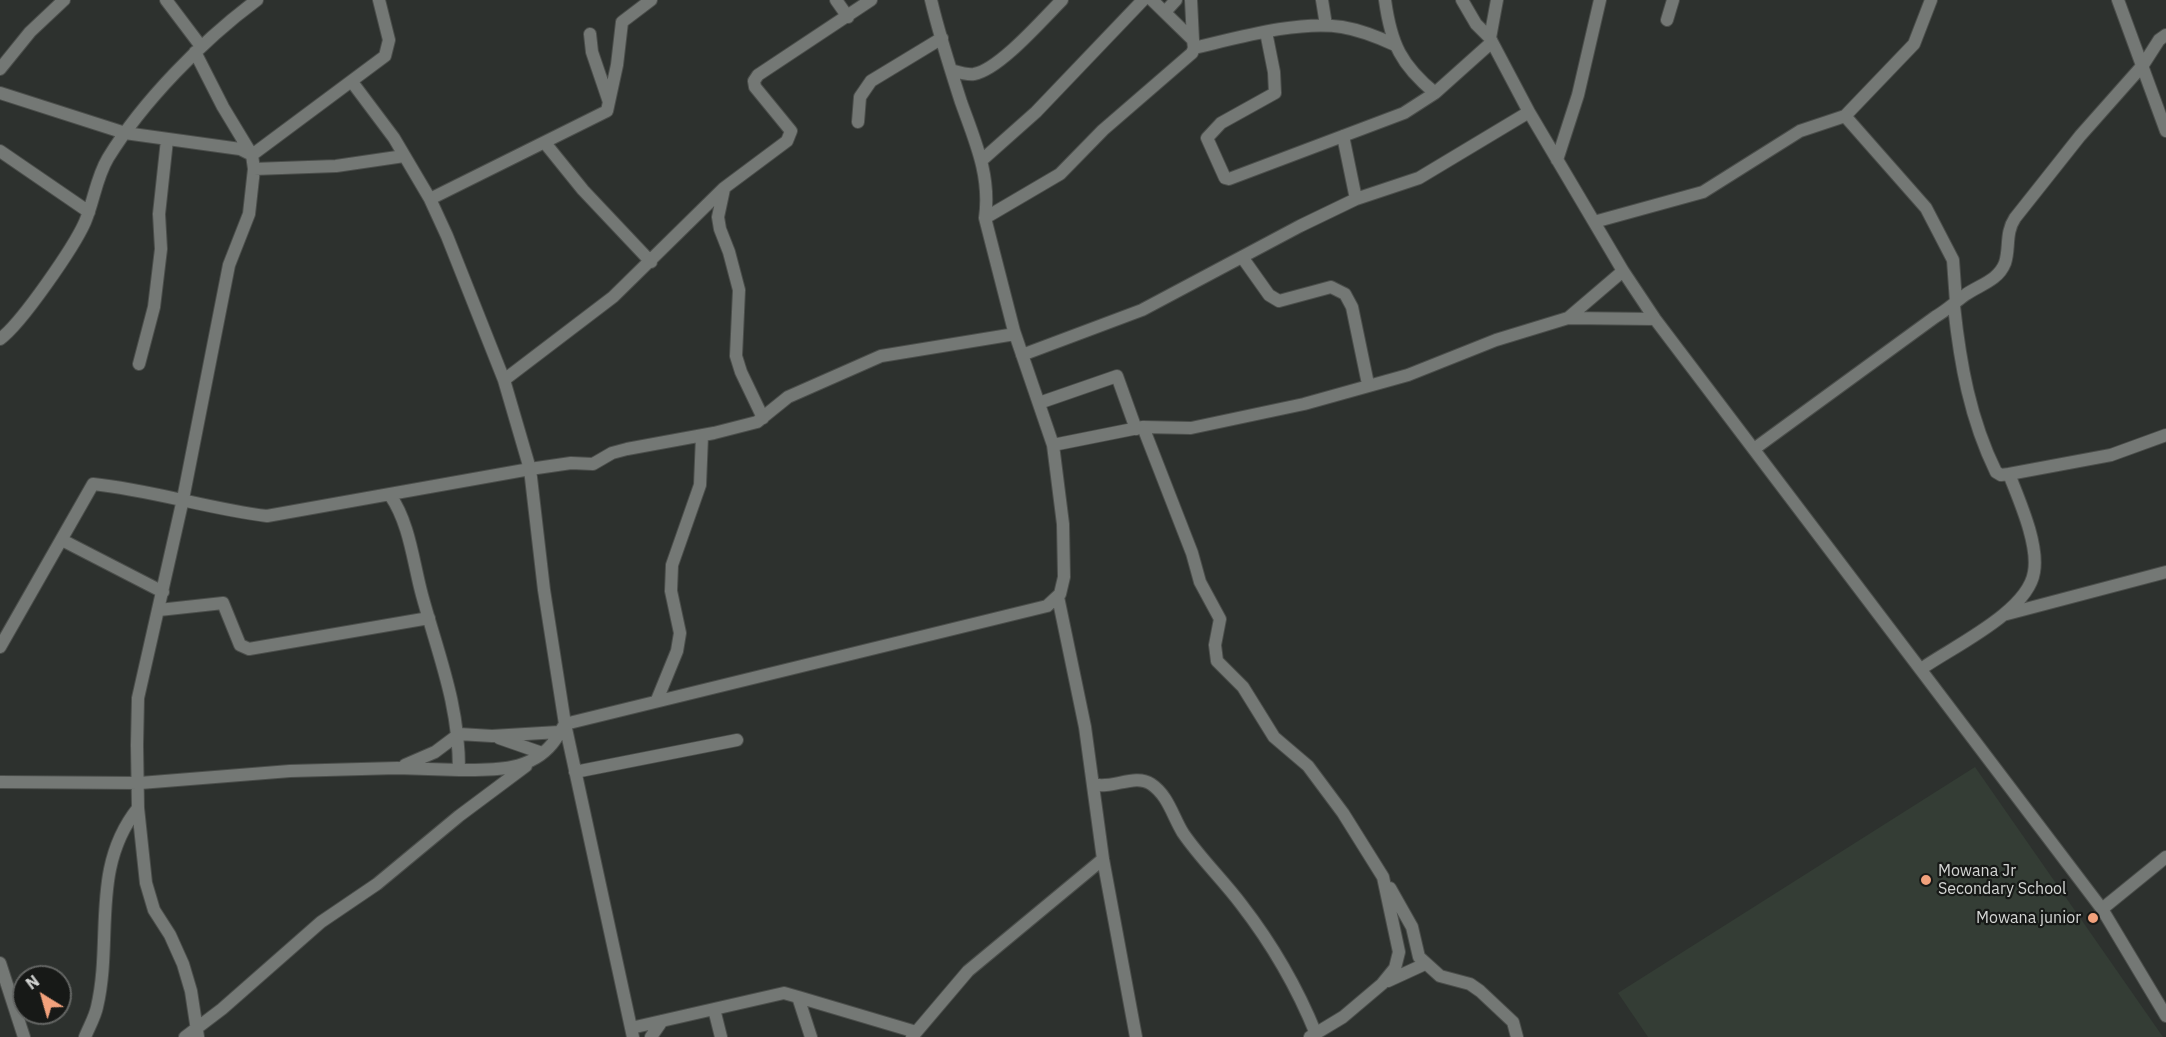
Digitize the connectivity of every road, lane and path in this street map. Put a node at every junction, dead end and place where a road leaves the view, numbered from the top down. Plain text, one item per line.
1 (64, 0) edge
2 (166, 0) edge
3 (256, 0) edge
4 (379, 0) edge
5 (651, 0) edge
6 (836, 0) edge
7 (871, 0) edge
8 (1062, 0) edge
9 (1143, 0) edge
10 (1152, 0) edge
11 (1176, 0) edge
12 (1191, 0) edge
13 (1322, 0) edge
14 (1385, 0) edge
15 (1462, 0) edge
16 (1497, 0) edge
17 (1600, 0) edge
18 (1673, 0) edge
19 (1931, 0) edge
20 (2118, 0) edge
21 (930, 1) edge
22 (1165, 12) junction
23 (848, 17) junction
24 (1667, 20) dead end
25 (1326, 26) junction
26 (1266, 32) junction
27 (590, 34) dead end
28 (2166, 35) edge
29 (942, 38) junction
30 (1491, 40) junction
31 (1193, 44) junction
32 (1395, 45) junction
33 (198, 49) junction
34 (2143, 65) junction
35 (0, 69) edge
36 (951, 70) junction
37 (352, 82) junction
38 (0, 93) edge
39 (1435, 93) junction
40 (610, 104) junction
41 (1529, 112) junction
42 (1845, 116) junction
43 (858, 122) dead end
44 (2166, 131) edge
45 (125, 133) junction
46 (1342, 136) junction
47 (167, 140) junction
48 (545, 143) junction
49 (0, 151) edge
50 (252, 154) junction
51 (404, 156) junction
52 (982, 160) junction
53 (1557, 160) junction
54 (254, 169) junction
55 (724, 188) junction
56 (430, 199) junction
57 (1356, 199) junction
58 (703, 210) junction
59 (89, 212) junction
60 (718, 217) junction
61 (985, 218) junction
62 (1594, 222) junction
63 (1242, 256) junction
64 (651, 262) junction
65 (1623, 271) junction
66 (1955, 304) junction
67 (1568, 318) junction
68 (1655, 319) junction
69 (1015, 334) junction
70 (0, 339) edge
71 (1022, 355) junction
72 (139, 364) dead end
73 (504, 380) junction
74 (1368, 384) junction
75 (1040, 403) junction
76 (763, 418) junction
77 (1140, 428) junction
78 (702, 435) junction
79 (2166, 435) edge
80 (1053, 445) junction
81 (1754, 449) junction
82 (530, 469) junction
83 (2009, 474) junction
84 (405, 492) junction
85 (390, 495) junction
86 (183, 499) junction
87 (402, 512) junction
88 (62, 540) junction
89 (2166, 572) edge
90 (163, 592) junction
91 (1058, 597) junction
92 (159, 610) junction
93 (2002, 615) junction
94 (429, 618) junction
95 (0, 647) edge
96 (1921, 669) junction
97 (657, 700) junction
98 (562, 728) junction
99 (459, 734) junction
100 (492, 736) junction
101 (736, 740) dead end
102 (537, 757) junction
103 (397, 768) junction
104 (459, 770) junction
105 (575, 772) junction
106 (0, 782) edge
107 (140, 783) junction
108 (1093, 784) junction
109 (138, 808) junction
110 (2166, 857) edge
111 (1103, 859) junction
112 (1383, 877) junction
113 (2102, 909) junction
114 (0, 963) edge
115 (1425, 964) junction
116 (1382, 984) junction
117 (798, 997) junction
118 (714, 1009) junction
119 (2166, 1017) edge
120 (662, 1021) junction
121 (197, 1033) edge
122 (632, 1033) edge
123 (914, 1034) edge
124 (1313, 1035) edge
125 (24, 1037) edge
126 (85, 1037) edge
127 (185, 1037) edge
128 (651, 1037) edge
129 (721, 1037) edge
130 (811, 1037) edge
131 (1136, 1037) edge
132 (1517, 1037) edge

1 - 35 street
2 - 33 street
3 - 33 street
4 - 37 street
5 - 40 street
6 - 23 street
7 - 23 street
8 - 36 street
9 - 52 street
10 - 22 street
11 - 22 street
12 - 31 street
13 - 25 street
14 - 32 street
15 - 30 street
16 - 30 street
17 - 53 street
18 - 24 street
19 - 42 street
20 - 34 street
21 - 29 street
22 - 31 street
23 - 55 street
25 - 26 street
25 - 32 street
26 - 31 street
26 - 46 street
27 - 40 street
28 - 34 street
29 - 36 street
29 - 43 street
30 - 39 street
30 - 41 street
31 - 61 street
32 - 39 street
33 - 45 street
33 - 50 street
34 - 44 street
34 - 66 street
36 - 52 street
37 - 50 street
37 - 51 street
38 - 45 street
39 - 46 street
40 - 48 street
41 - 53 street
41 - 57 street
42 - 62 street
42 - 66 street
45 - 47 street
45 - 59 street
46 - 57 street
47 - 50 street
47 - 72 street
48 - 56 street
48 - 64 street
49 - 59 street
50 - 54 street
51 - 54 street
51 - 56 street
52 - 61 street
53 - 62 street
54 - 86 street
55 - 58 street
55 - 60 street
56 - 73 street
57 - 63 street
58 - 60 street
58 - 64 street
59 - 70 street
60 - 76 street
61 - 69 street
62 - 65 street
63 - 71 street
63 - 74 street
64 - 73 street
65 - 67 street
65 - 68 street
66 - 81 street
66 - 83 street
67 - 68 street
67 - 74 street
68 - 81 street
69 - 71 street
69 - 76 street
71 - 75 street
73 - 82 street
74 - 77 street
75 - 77 street
75 - 80 street
76 - 78 street
77 - 80 street
77 - 112 street
78 - 82 street
78 - 97 street
79 - 83 street
80 - 91 street
81 - 96 street
82 - 84 street
82 - 98 street
83 - 93 street
84 - 85 street
84 - 87 street
85 - 86 street
85 - 87 street
86 - 88 street
86 - 90 street
87 - 94 street
88 - 90 street
88 - 95 street
89 - 93 street
90 - 92 street
91 - 97 street
91 - 108 street
92 - 94 street
92 - 107 street
93 - 96 street
94 - 99 street
96 - 113 street
97 - 98 street
98 - 100 street
98 - 102 street
98 - 105 street
99 - 100 street
99 - 103 street
99 - 104 street
100 - 102 street
101 - 105 street
102 - 104 street
102 - 121 street
103 - 104 street
103 - 107 street
105 - 122 street
106 - 107 street
107 - 109 street
108 - 111 street
108 - 124 street
109 - 121 street
109 - 126 street
110 - 113 street
111 - 123 street
111 - 131 street
112 - 115 street
112 - 116 street
113 - 119 street
114 - 125 street
115 - 116 street
115 - 132 street
116 - 124 street
117 - 118 street
117 - 123 street
117 - 130 street
118 - 120 street
118 - 129 street
120 - 122 street
120 - 128 street
121 - 127 street

